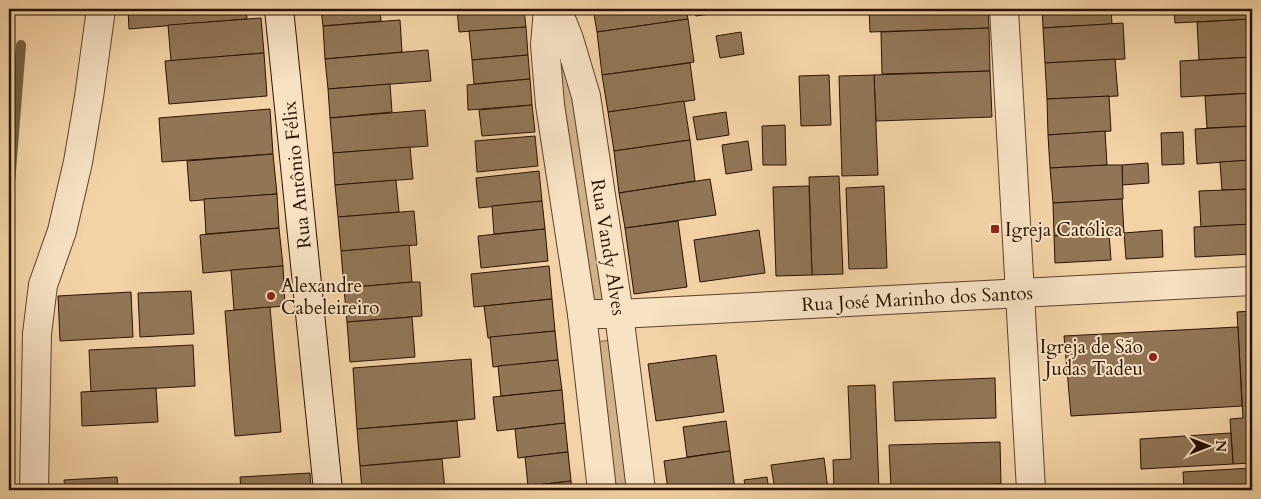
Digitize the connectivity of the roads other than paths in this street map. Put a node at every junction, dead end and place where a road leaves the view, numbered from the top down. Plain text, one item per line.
1 (101, 9) edge
2 (279, 9) edge
3 (548, 9) edge
4 (557, 9) edge
5 (1004, 9) edge
6 (1252, 281) edge
7 (1019, 293) junction
8 (582, 314) junction
9 (619, 314) junction
10 (34, 490) edge
11 (328, 490) edge
12 (602, 490) edge
13 (641, 490) edge
14 (1031, 490) edge

1 - 10 street
2 - 11 street, Rua Antônio Félix
3 - 8 street, Rua Vandy Alves
4 - 9 street, Rua Vandy Alves
5 - 7 street
6 - 7 street, Rua José Marinho dos Santos
7 - 9 street, Rua José Marinho dos Santos
7 - 14 street
8 - 9 street, Rua José Marinho dos Santos
8 - 12 street, Rua Vandy Alves
9 - 13 street, Rua Vandy Alves

